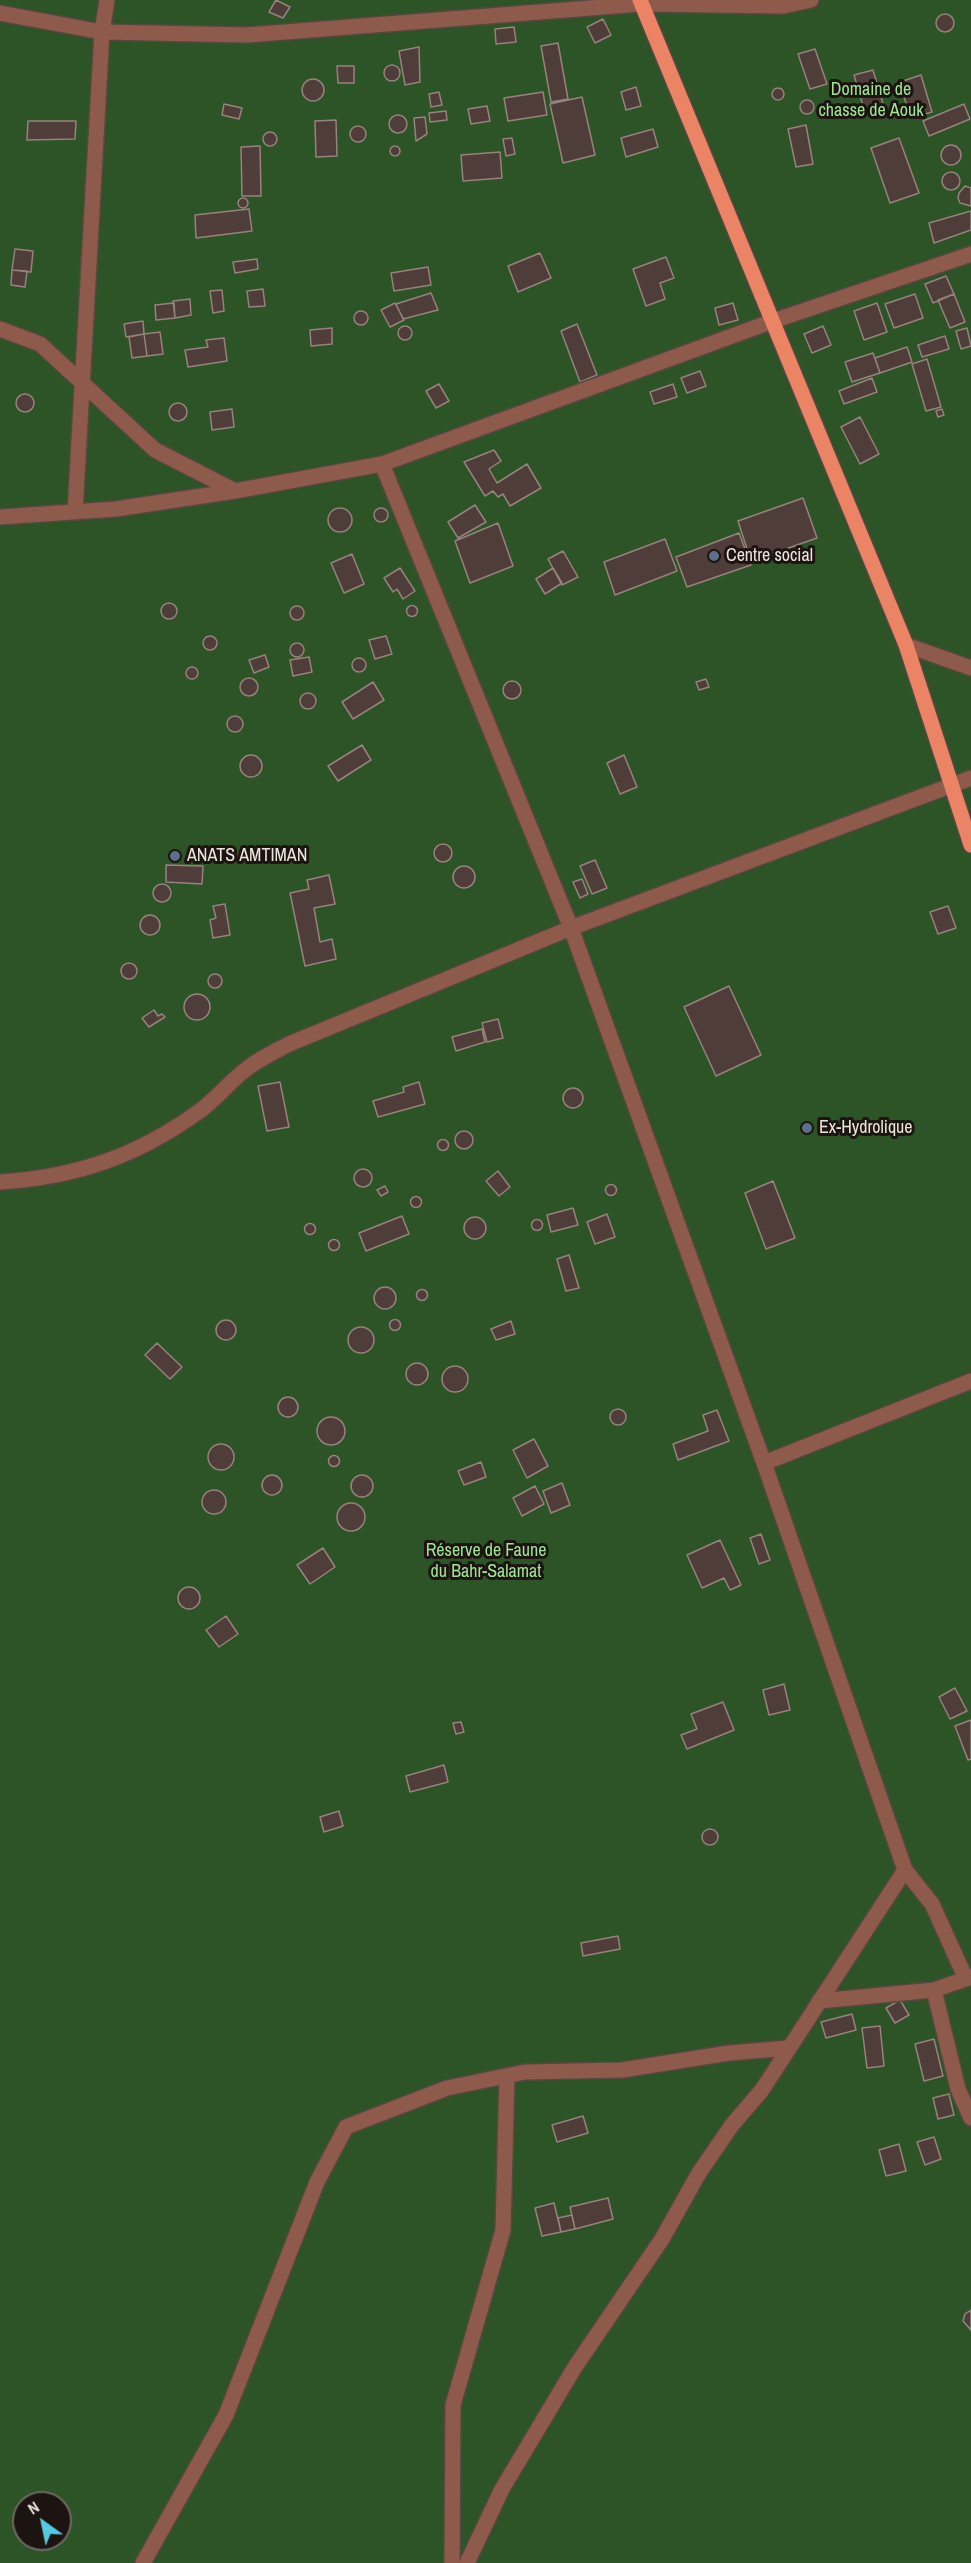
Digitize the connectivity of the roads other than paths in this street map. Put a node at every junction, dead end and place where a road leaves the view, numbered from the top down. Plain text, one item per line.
1 (107, 0) edge
2 (811, 0) edge
3 (641, 2) edge
4 (0, 13) edge
5 (102, 32) junction
6 (971, 254) edge
7 (773, 321) junction
8 (0, 329) edge
9 (82, 383) junction
10 (382, 464) junction
11 (235, 491) junction
12 (75, 512) junction
13 (0, 517) edge
14 (906, 645) junction
15 (971, 668) edge
16 (971, 778) edge
17 (951, 786) junction
18 (971, 845) edge
19 (571, 928) junction
20 (0, 1182) edge
21 (971, 1381) edge
22 (764, 1462) junction
23 (905, 1870) junction
24 (968, 1978) edge
25 (934, 1989) junction
26 (819, 2001) junction
27 (788, 2048) junction
28 (507, 2076) junction
29 (971, 2118) edge
30 (143, 2563) edge
31 (452, 2563) edge
32 (467, 2563) edge

1 - 5 street
2 - 3 street
3 - 5 street
3 - 7 main road
4 - 5 street
5 - 9 street
6 - 7 street
7 - 10 street
7 - 14 main road
8 - 9 street
9 - 11 street
9 - 12 street
10 - 11 street
10 - 19 street
11 - 12 street
12 - 13 street
14 - 15 street
14 - 17 main road
16 - 17 street
17 - 18 main road
17 - 19 street
19 - 20 street
19 - 22 street
21 - 22 street
22 - 23 street
23 - 24 street
23 - 26 street
24 - 25 street
25 - 26 street
25 - 29 street
26 - 27 street
27 - 28 street
27 - 32 street
28 - 30 street
28 - 31 street

